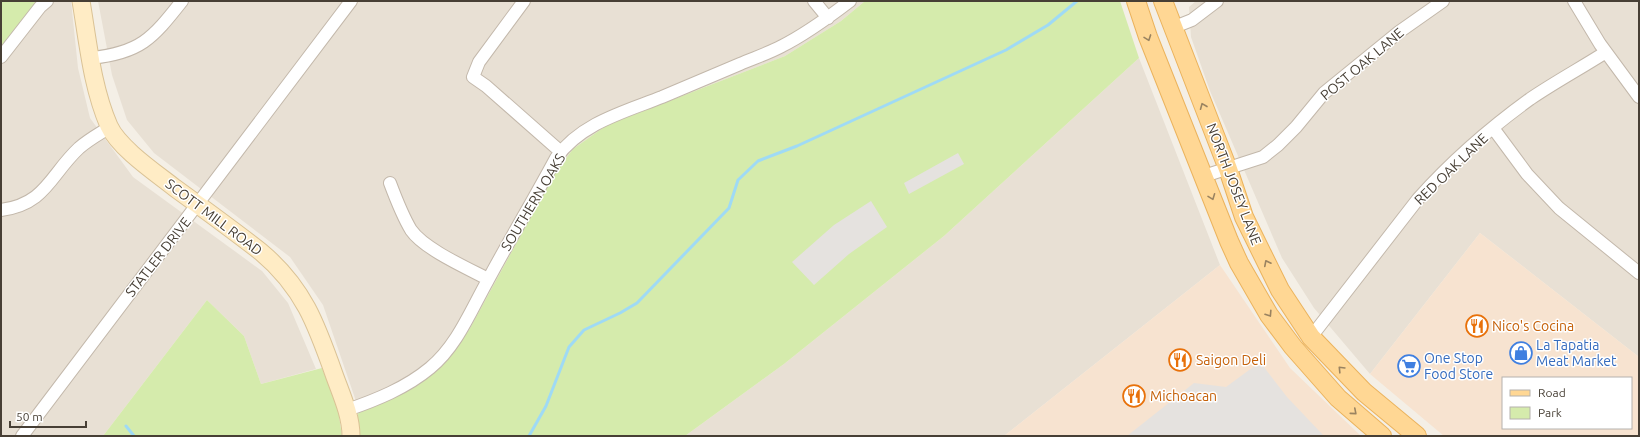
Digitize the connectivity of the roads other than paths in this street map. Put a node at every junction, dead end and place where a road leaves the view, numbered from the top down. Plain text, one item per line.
1 (47, 1) edge
2 (81, 1) edge
3 (182, 1) edge
4 (351, 1) edge
5 (524, 1) edge
6 (814, 1) edge
7 (850, 1) edge
8 (1136, 1) edge
9 (1162, 1) edge
10 (1217, 1) edge
11 (1443, 1) edge
12 (1574, 1) edge
13 (828, 18) junction
14 (1172, 28) junction
15 (1606, 52) junction
16 (1, 58) edge
17 (91, 58) junction
18 (1639, 97) edge
19 (110, 127) junction
20 (1493, 128) junction
21 (560, 152) junction
22 (1228, 169) junction
23 (1204, 176) junction
24 (390, 182) dead end
25 (198, 205) junction
26 (1, 210) edge
27 (1639, 273) edge
28 (488, 279) junction
29 (1311, 337) junction
30 (347, 410) junction
31 (1398, 430) edge
32 (22, 436) edge
33 (351, 436) edge
34 (1382, 436) edge
35 (1417, 436) edge

1 - 16 street
2 - 17 street, SCOTT MILL ROAD
3 - 17 street
4 - 25 street, STATLER DRIVE
5 - 21 street
6 - 13 street
7 - 13 street, SOUTHERN OAKS
8 -> 23 main road, NORTH JOSEY LANE
9 - 14 main road, NORTH JOSEY LANE
10 - 14 street
11 - 22 street, POST OAK LANE
12 - 15 street
13 - 21 street, SOUTHERN OAKS
22 -> 14 main road, NORTH JOSEY LANE
15 - 18 street
15 - 20 street, RED OAK LANE
17 - 19 street, SCOTT MILL ROAD
19 - 25 street, SCOTT MILL ROAD
19 - 26 street
20 - 27 street
20 - 29 street, RED OAK LANE
21 - 28 street, SOUTHERN OAKS
22 - 23 street, POST OAK LANE
29 -> 22 main road, NORTH JOSEY LANE
23 -> 34 main road, NORTH JOSEY LANE
24 - 28 street
25 - 30 street, SCOTT MILL ROAD
25 - 32 street, STATLER DRIVE
28 - 30 street, SOUTHERN OAKS
31 -> 29 main road, NORTH JOSEY LANE
30 - 33 street, SCOTT MILL ROAD
31 - 35 main road, NORTH JOSEY LANE

